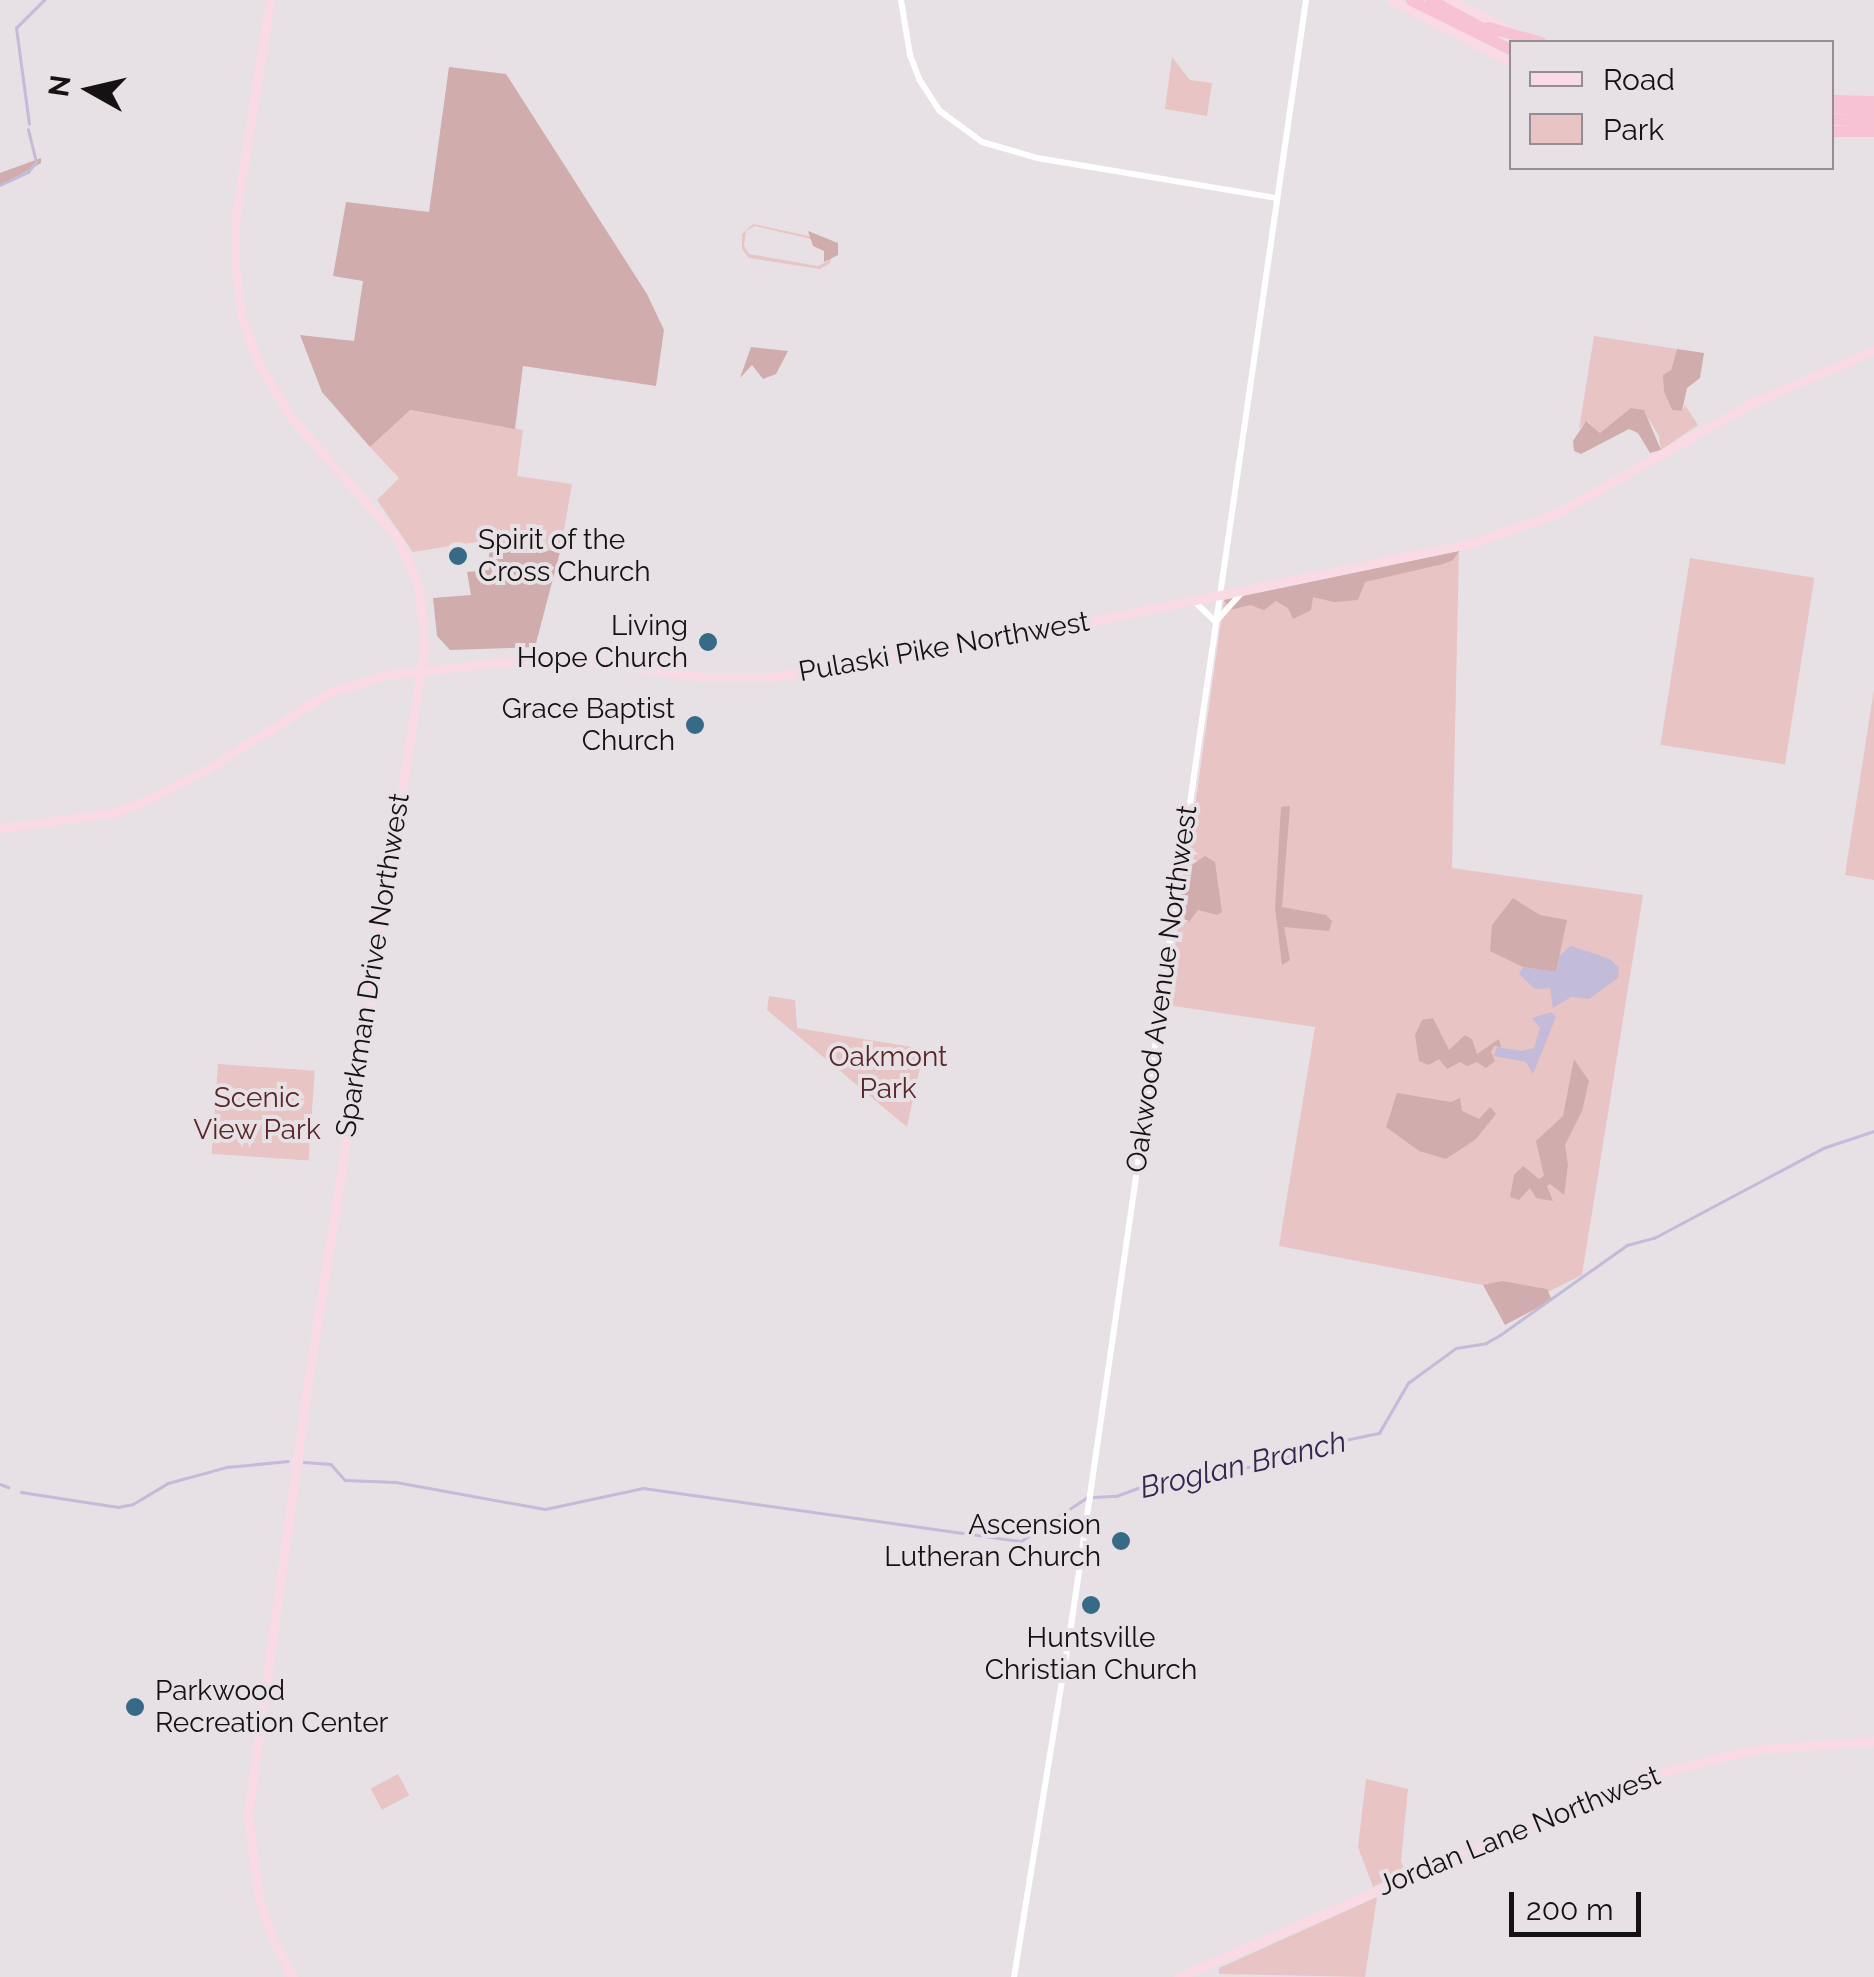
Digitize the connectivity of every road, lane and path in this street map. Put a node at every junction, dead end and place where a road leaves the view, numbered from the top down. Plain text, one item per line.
1 (270, 0) edge
2 (901, 0) edge
3 (1306, 0) edge
4 (1391, 0) edge
5 (1411, 0) edge
6 (1431, 0) edge
7 (1450, 0) edge
8 (1456, 14) junction
9 (1534, 40) edge
10 (1536, 40) edge
11 (1509, 51) edge
12 (1509, 52) edge
13 (1509, 52) edge
14 (1874, 100) edge
15 (1834, 110) edge
16 (1834, 111) edge
17 (1874, 121) edge
18 (1834, 129) edge
19 (1277, 198) junction
20 (1874, 350) edge
21 (1242, 592) junction
22 (1219, 596) junction
23 (1194, 601) junction
24 (1215, 623) junction
25 (424, 647) junction
26 (443, 667) junction
27 (420, 670) junction
28 (0, 828) edge
29 (1874, 1741) edge
30 (293, 1977) edge
31 (1014, 1977) edge
32 (1178, 1977) edge

1 - 25 main road, Sparkman Drive Northwest
2 - 19 street
3 - 19 street, Oakwood Avenue Northwest
4 - 12 main road
5 - 13 highway
6 - 8 highway
7 - 10 main road
8 - 9 highway
8 - 11 highway
14 - 15 highway
16 - 17 highway
17 - 18 highway
19 - 22 street, Oakwood Avenue Northwest
20 - 21 main road, Pulaski Pike Northwest
21 - 22 main road, Pulaski Pike Northwest
21 - 24 street
22 - 23 main road, Pulaski Pike Northwest
22 - 24 street, Oakwood Avenue Northwest
23 - 24 street
23 - 26 main road, Pulaski Pike Northwest
24 - 31 street, Oakwood Avenue Northwest
25 - 26 main road
25 - 27 main road, Sparkman Drive Northwest
26 - 27 main road, Pulaski Pike Northwest
27 - 28 main road, Pulaski Pike Northwest
27 - 30 main road, Sparkman Drive Northwest
29 - 32 main road, Jordan Lane Northwest

